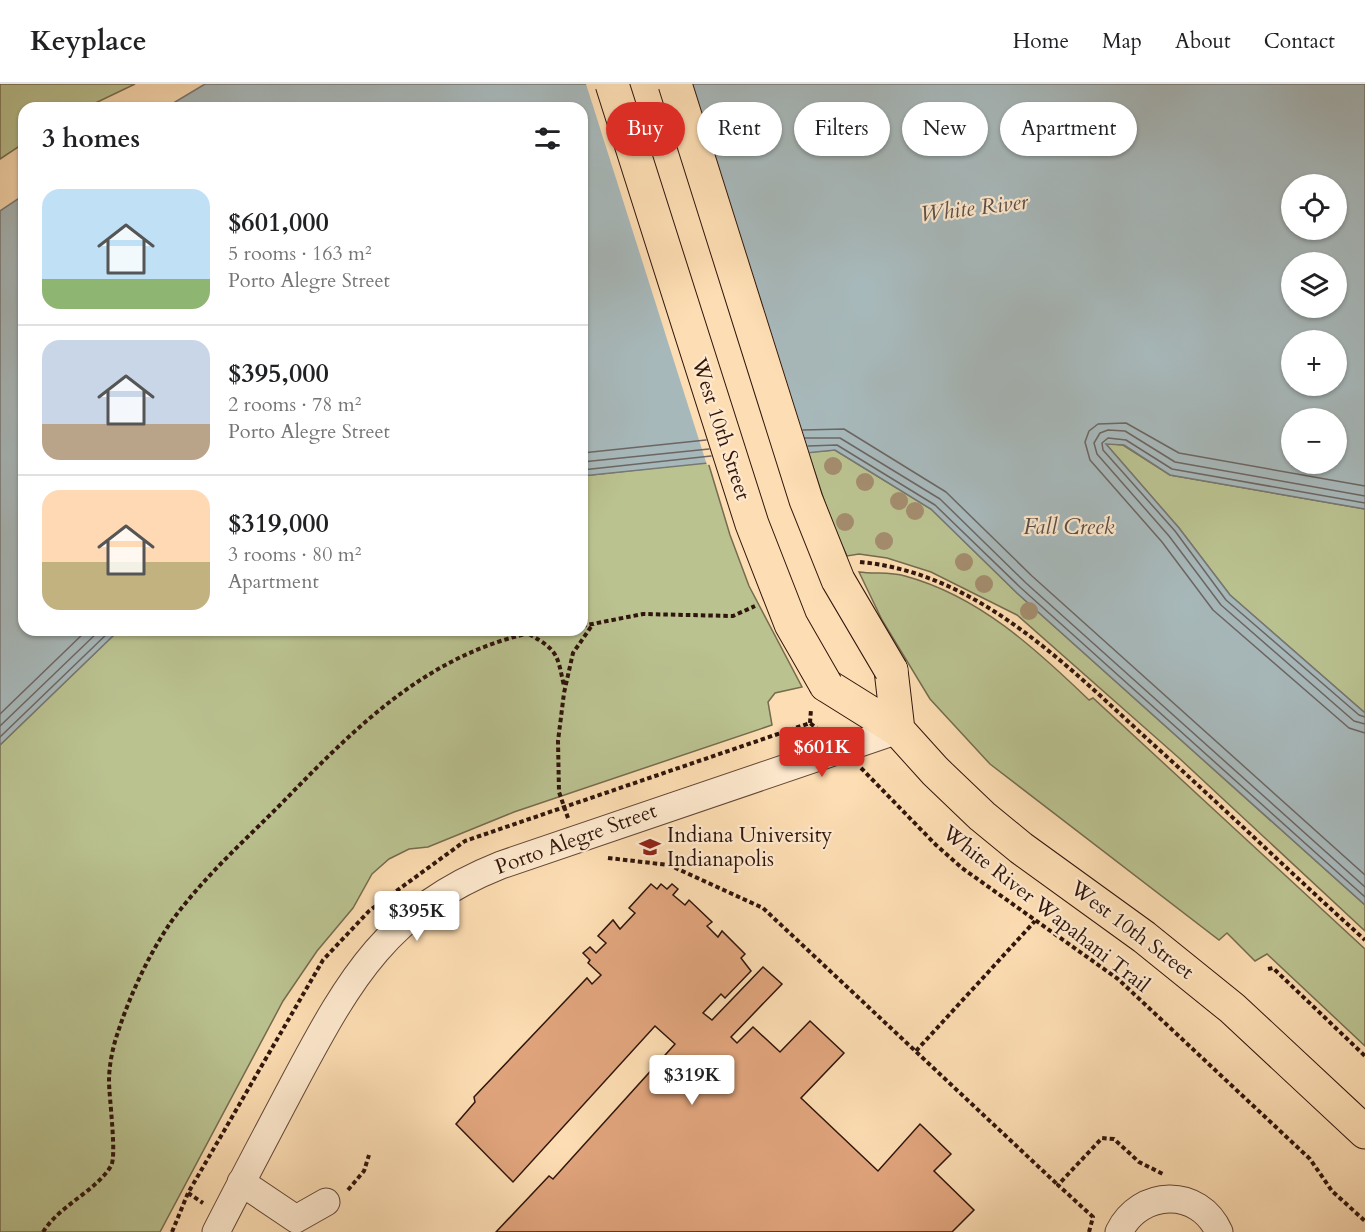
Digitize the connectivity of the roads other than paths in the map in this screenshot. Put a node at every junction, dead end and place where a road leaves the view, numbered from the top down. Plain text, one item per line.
1 (612, 84) edge
2 (675, 84) edge
3 (897, 730) junction
4 (1365, 1132) edge
5 (241, 1182) junction
6 (326, 1202) dead end
7 (216, 1232) edge
8 (1119, 1232) edge
9 (1219, 1232) edge

1 - 3 main road, West 10th Street, bridge
2 - 3 main road, bridge
3 - 4 main road, West 10th Street
3 - 5 street, Porto Alegre Street
5 - 6 street
5 - 7 street, Porto Alegre Street
8 - 9 street

